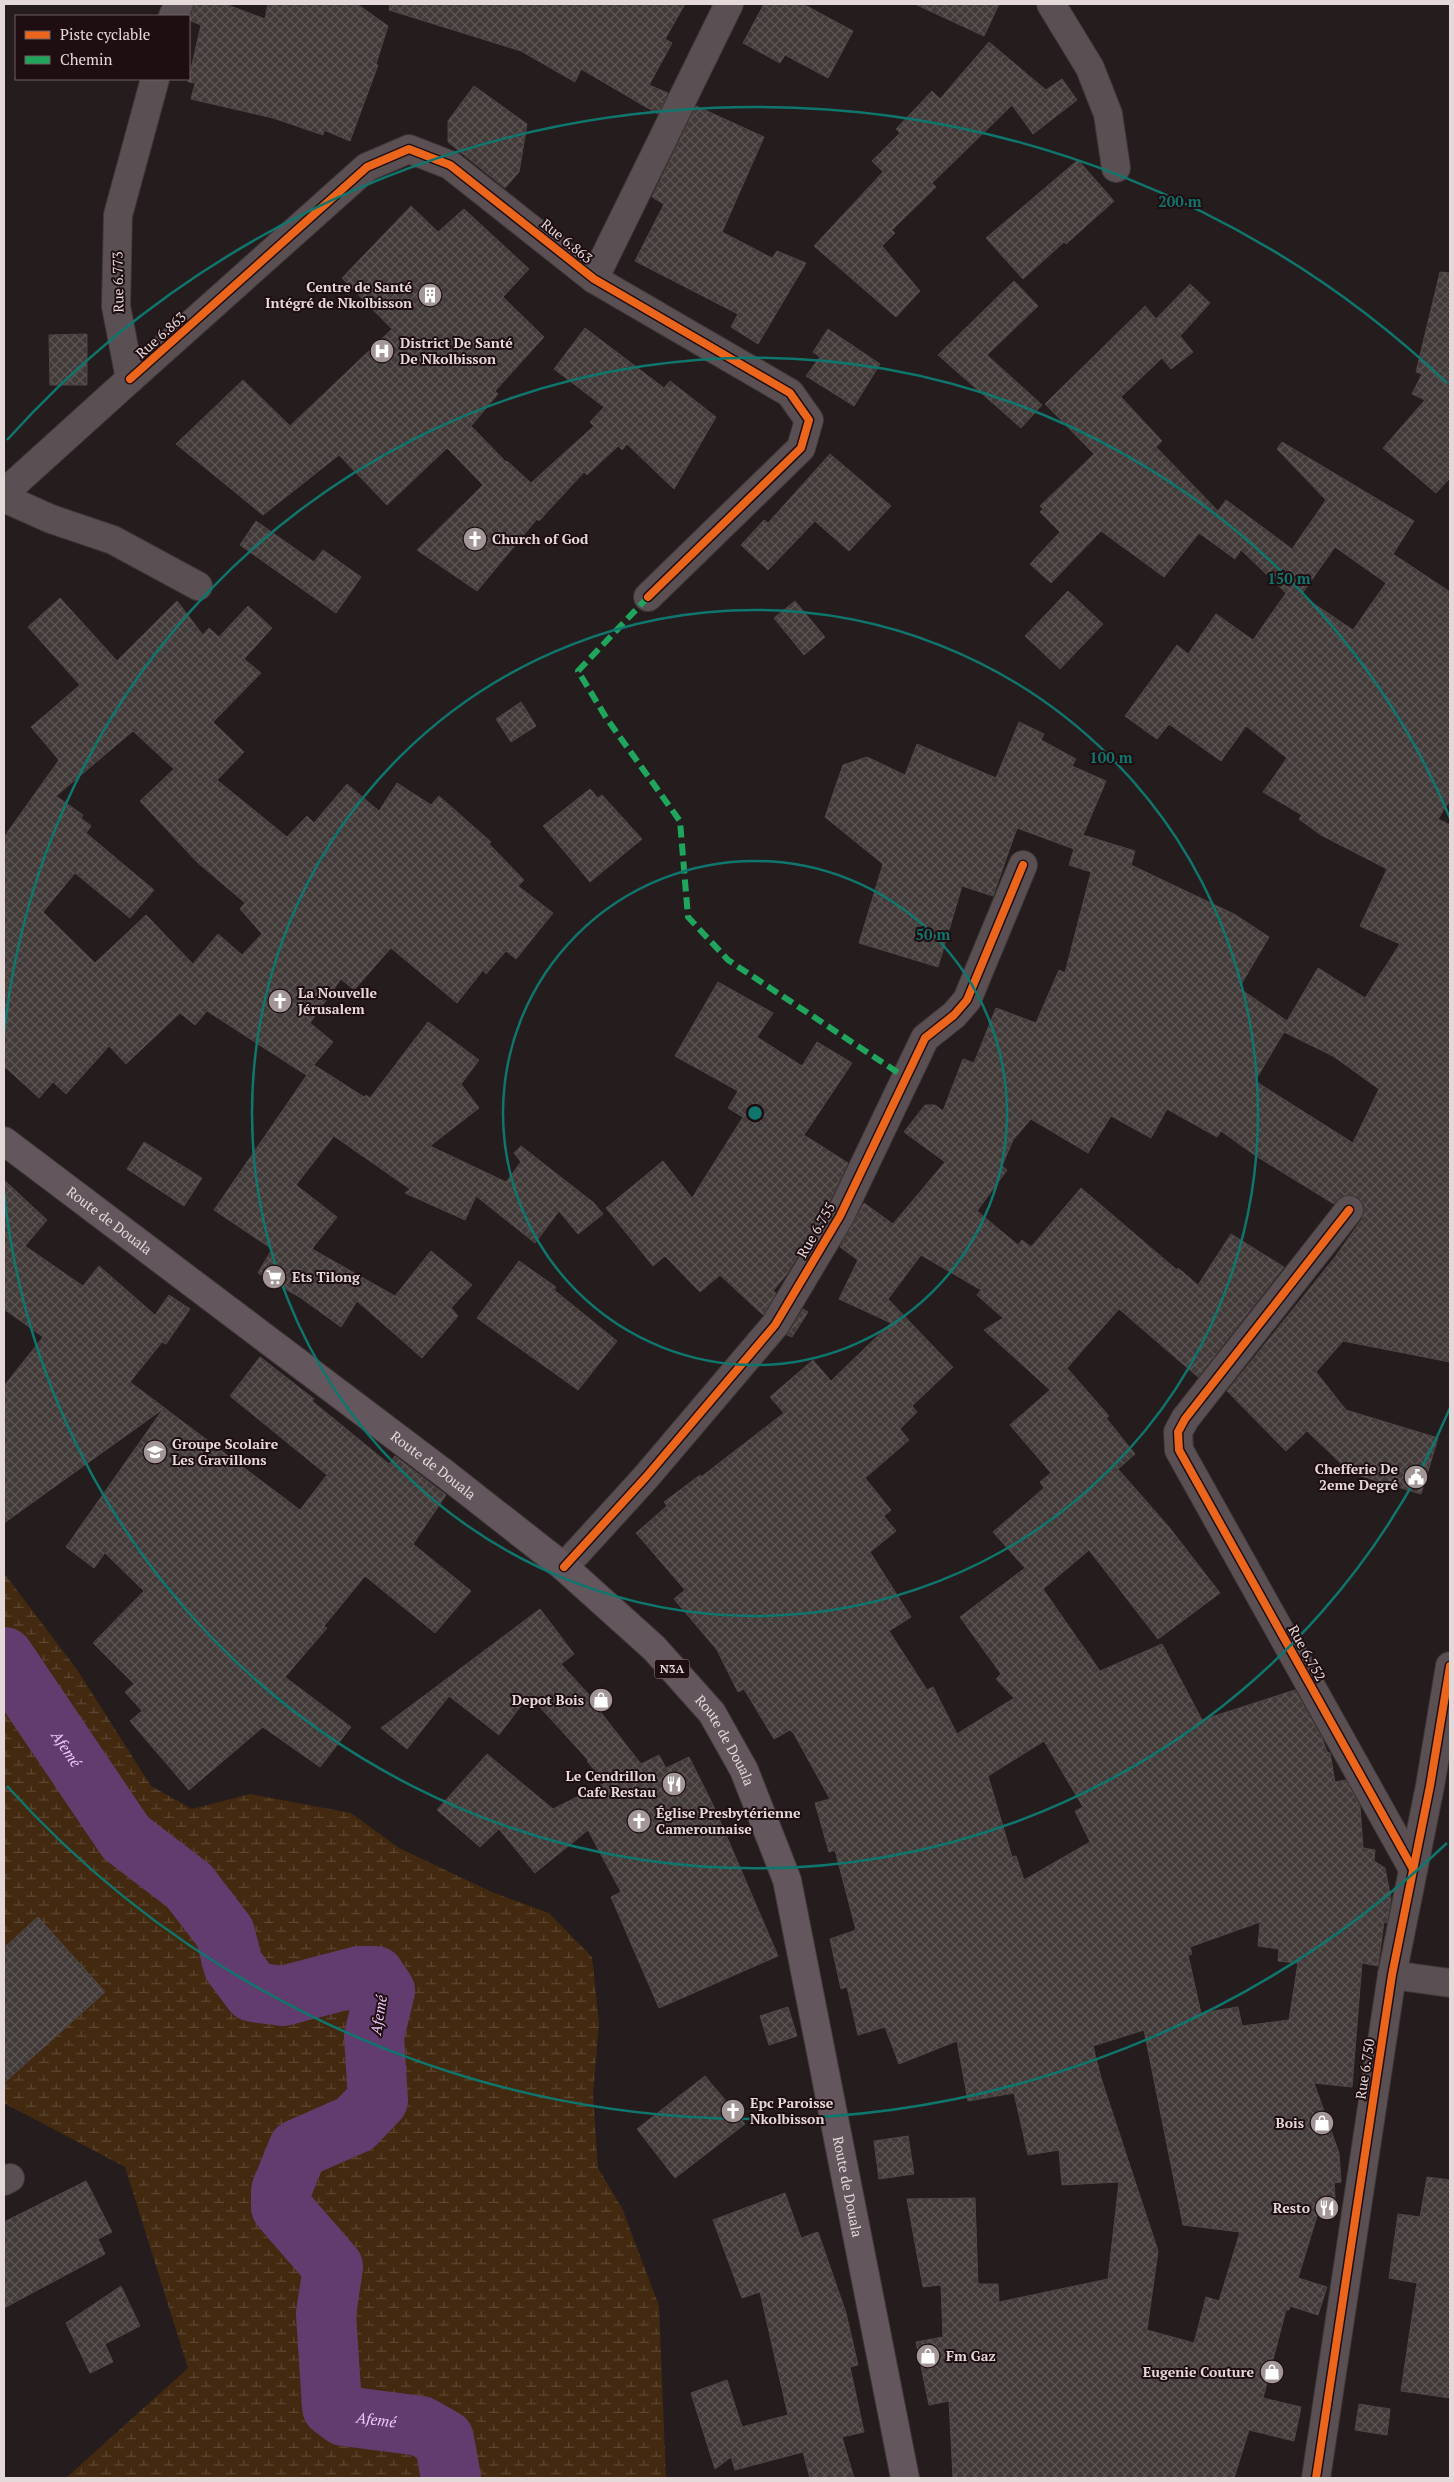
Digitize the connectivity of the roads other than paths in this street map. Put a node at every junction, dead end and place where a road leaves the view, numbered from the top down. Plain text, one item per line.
1 (729, 4) edge
2 (1051, 4) edge
3 (155, 80) edge
4 (1116, 168) dead end
5 (594, 279) junction
6 (130, 379) junction
7 (4, 493) edge
8 (4, 498) edge
9 (198, 586) dead end
10 (648, 597) dead end
11 (1023, 865) dead end
12 (4, 1141) edge
13 (1349, 1210) dead end
14 (564, 1566) junction
15 (1450, 1666) edge
16 (1440, 1786) edge
17 (1413, 1869) junction
18 (1392, 1975) junction
19 (1450, 1982) edge
20 (905, 2478) edge
21 (1316, 2478) edge

1 - 5 street
2 - 4 street
3 - 6 street, Rue 6.773
5 - 6 street, Rue 6.863
5 - 10 street, Rue 6.863
6 - 7 street
8 - 9 street
11 - 14 street, Rue 6.755
12 - 14 highway, Route de Douala / N3A
13 - 17 street, Rue 6.752
14 - 20 highway, Route de Douala / N3A
15 - 16 street, Rue 6.750
16 - 17 street, Rue 6.750
17 - 18 street, Rue 6.750
18 - 19 street
18 - 21 street, Rue 6.750

